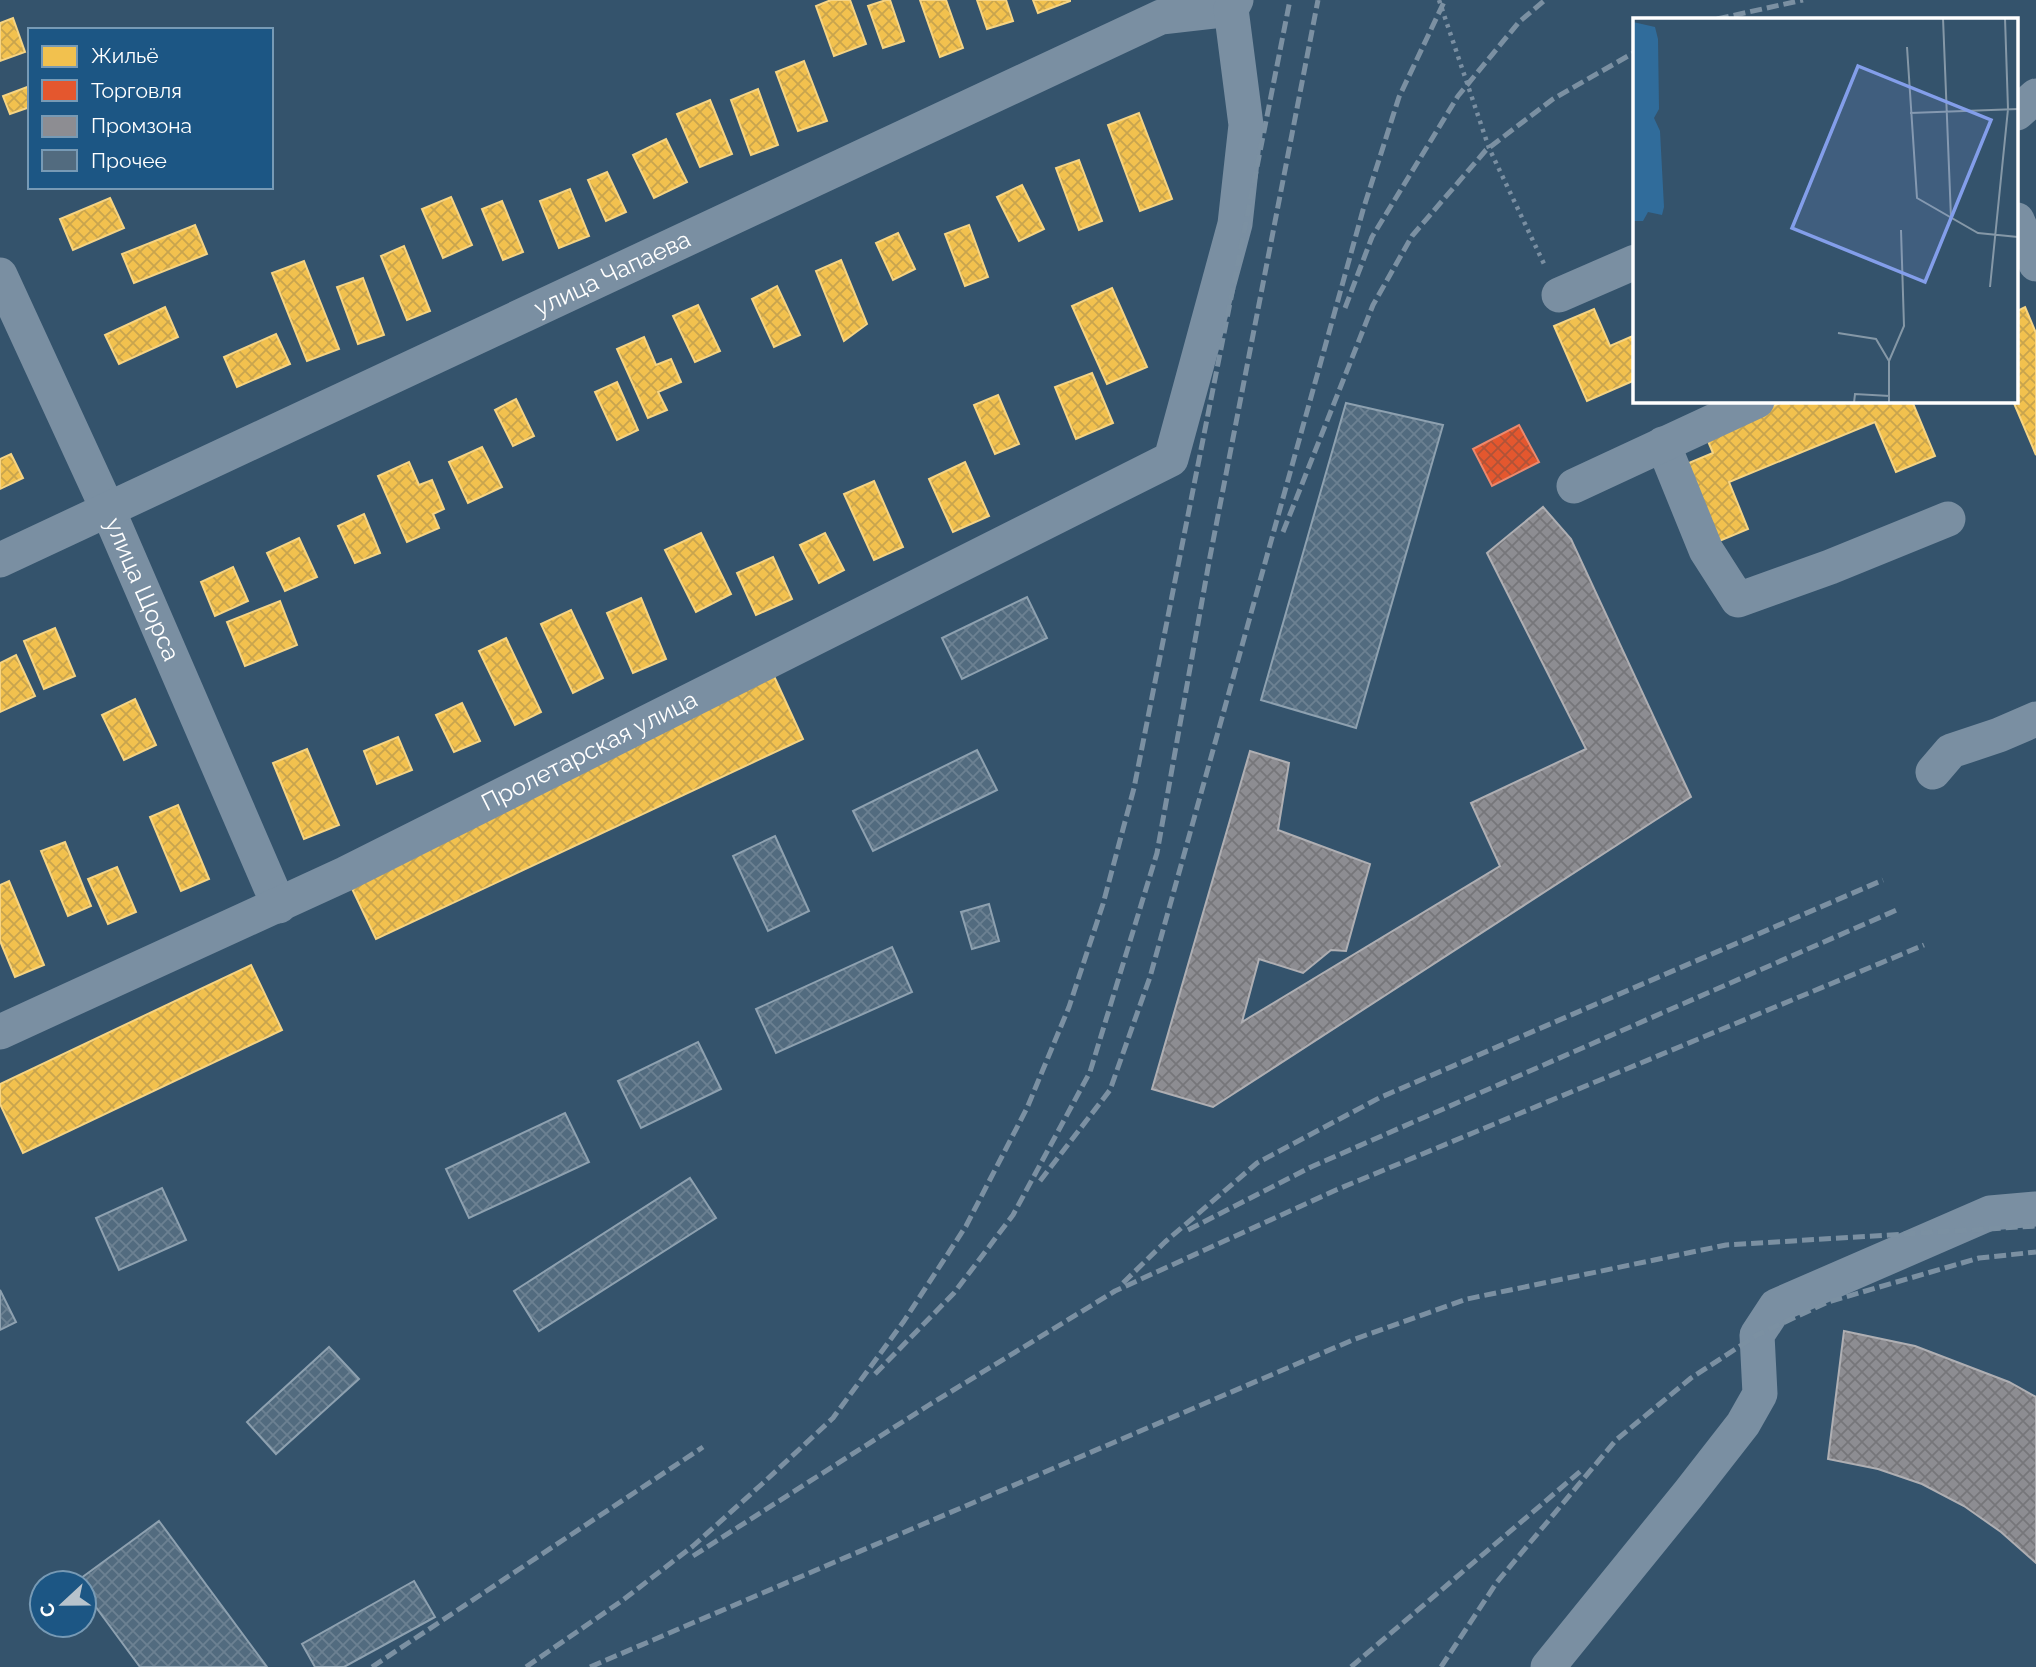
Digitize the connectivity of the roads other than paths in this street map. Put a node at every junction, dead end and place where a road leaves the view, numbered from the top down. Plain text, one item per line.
1 (1233, 4) edge
2 (2036, 96) edge
3 (2018, 112) edge
4 (2018, 222) edge
5 (1633, 263) edge
6 (2036, 264) edge
7 (2036, 272) edge
8 (0, 275) edge
9 (2018, 280) edge
10 (1559, 295) road end
11 (1754, 402) edge
12 (1664, 444) junction
13 (1574, 486) dead end
14 (108, 510) junction
15 (1948, 519) dead end
16 (0, 559) edge
17 (2036, 719) edge
18 (1933, 772) dead end
19 (279, 906) junction
20 (0, 1032) edge
21 (2036, 1209) edge
22 (1548, 1667) edge

1 - 14 street, улица Чапаева
1 - 19 street, Пролетарская улица
2 - 3 street
4 - 6 street
5 - 10 street
7 - 9 street
8 - 14 street, улица Щорса
11 - 12 street
12 - 13 street
12 - 15 street
14 - 16 street, улица Чапаева
14 - 19 street, улица Щорса
17 - 18 street
19 - 20 street, Пролетарская улица
21 - 22 street

